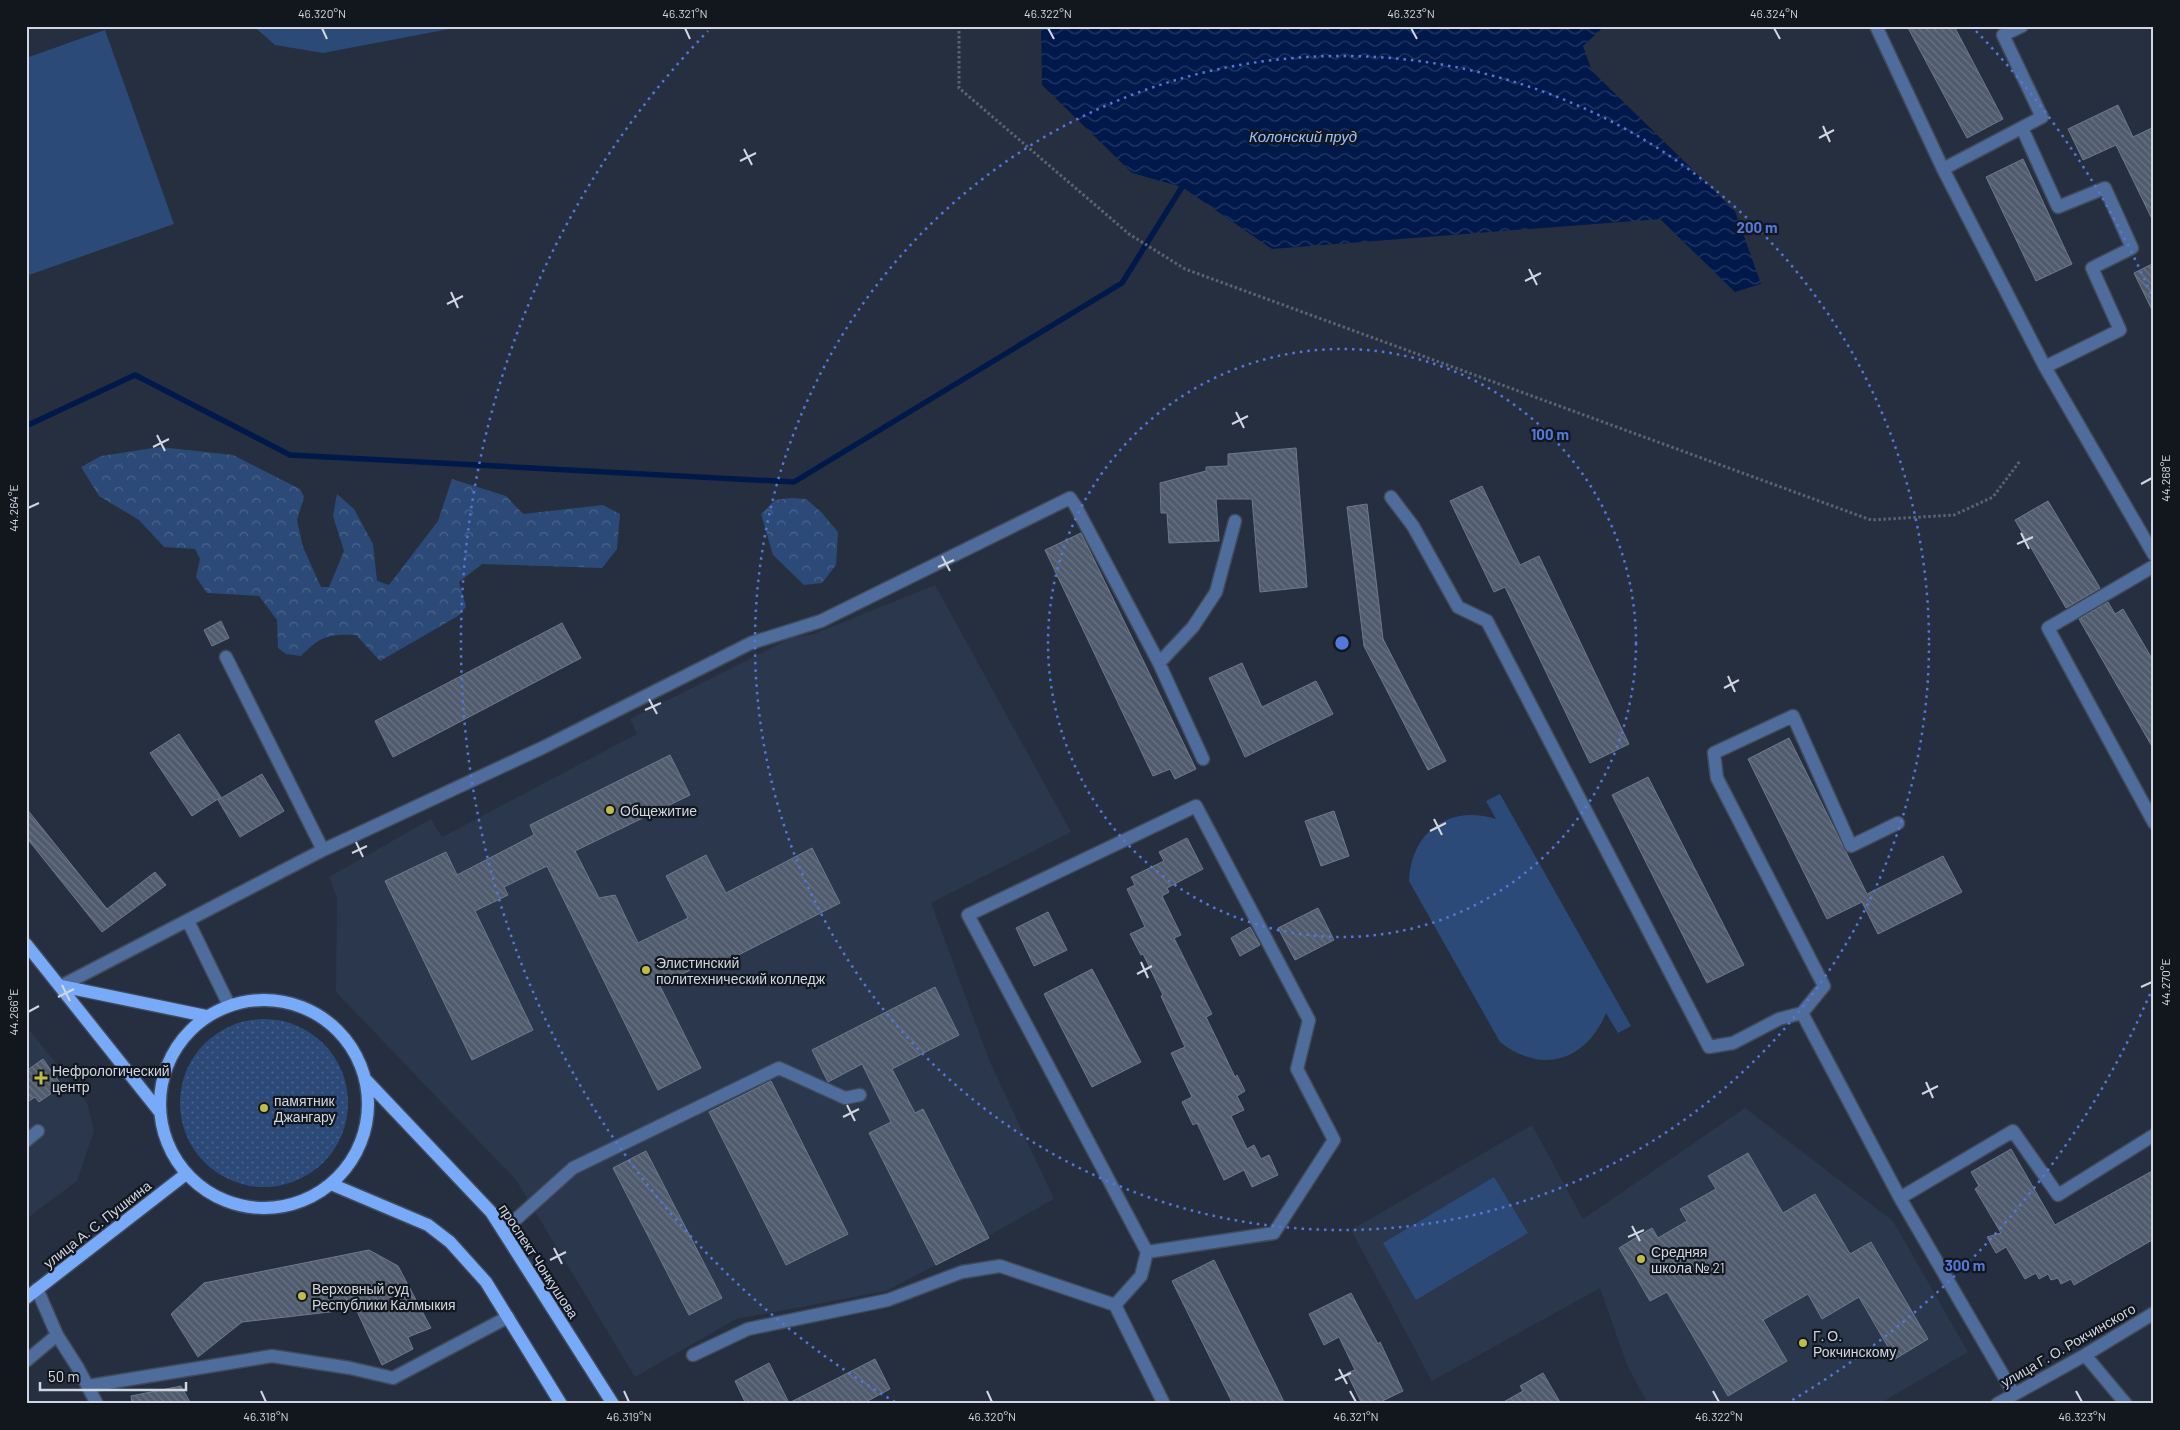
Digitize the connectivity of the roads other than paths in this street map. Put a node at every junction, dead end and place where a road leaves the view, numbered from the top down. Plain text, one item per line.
1 (1876, 26) edge
2 (2022, 26) edge
3 (2022, 128) junction
4 (1943, 169) junction
5 (2045, 367) junction
6 (1390, 497) dead end
7 (1235, 521) dead end
8 (2154, 555) edge
9 (2154, 566) edge
10 (226, 657) dead end
11 (1159, 663) junction
12 (1203, 759) dead end
13 (1898, 822) dead end
14 (2154, 823) edge
15 (323, 850) junction
16 (188, 921) junction
17 (26, 944) edge
18 (61, 986) junction
19 (229, 1005) junction
20 (1802, 1013) junction
21 (206, 1016) junction
22 (366, 1080) junction
23 (860, 1095) dead end
24 (160, 1111) junction
25 (38, 1131) dead end
26 (2154, 1135) edge
27 (26, 1141) edge
28 (186, 1174) junction
29 (331, 1184) junction
30 (1900, 1198) junction
31 (503, 1231) junction
32 (1147, 1252) junction
33 (37, 1290) junction
34 (26, 1298) edge
35 (1115, 1305) junction
36 (2154, 1313) edge
37 (508, 1317) junction
38 (57, 1335) junction
39 (693, 1355) dead end
40 (2085, 1355) junction
41 (26, 1361) edge
42 (88, 1386) junction
43 (2014, 1394) junction
44 (97, 1404) edge
45 (561, 1404) edge
46 (613, 1404) edge
47 (1164, 1404) edge
48 (1998, 1404) edge
49 (2126, 1404) edge

1 - 4 street
2 - 3 street
3 - 4 street
3 - 5 street
4 - 5 street
5 - 8 street
6 - 20 street
7 - 11 street
9 - 14 street
10 - 15 street
11 - 12 street
11 - 15 street
13 - 20 street
15 - 16 street
16 - 18 street
16 - 19 street
17 - 18 main road
18 - 21 main road
18 - 24 main road
19 - 21 main road
19 - 22 main road
20 - 30 street
21 - 24 main road
22 - 29 main road
22 - 31 main road, проспект Чонкушова
23 - 31 street
24 - 28 main road
25 - 27 street
26 - 30 street
28 - 29 main road
28 - 33 main road, улица А. С. Пушкина
29 - 37 main road
30 - 43 street
31 - 46 main road, проспект Чонкушова
32 - 32 street
32 - 35 street
33 - 34 main road, улица А. С. Пушкина
33 - 38 street
35 - 39 street
35 - 47 street
36 - 40 street, улица Г. О. Рокчинского
37 - 42 street
37 - 45 main road
38 - 41 street
38 - 42 street
40 - 43 street, улица Г. О. Рокчинского
40 - 49 street
42 - 44 street
43 - 48 street, улица Г. О. Рокчинского

